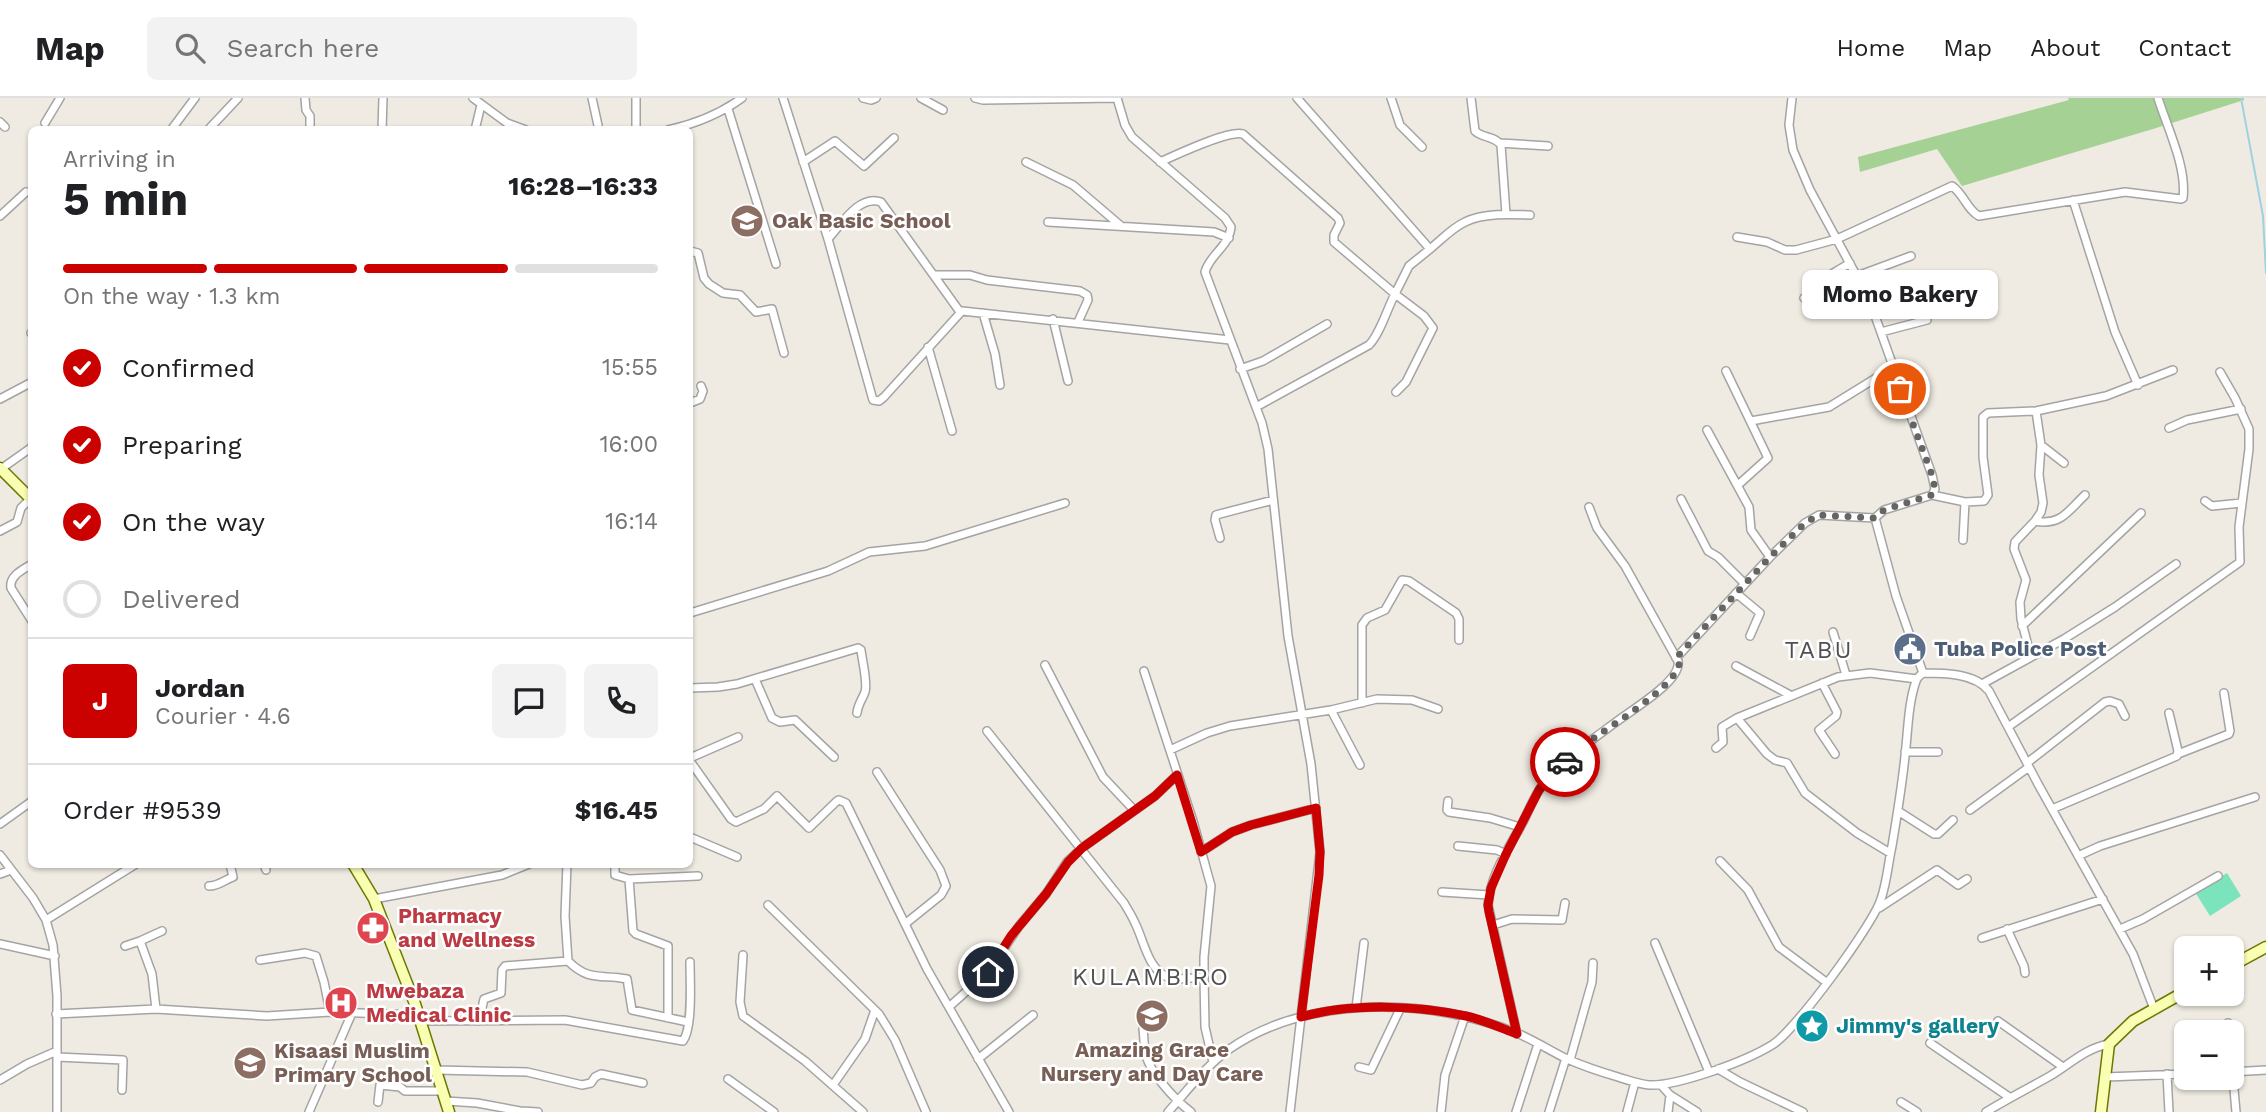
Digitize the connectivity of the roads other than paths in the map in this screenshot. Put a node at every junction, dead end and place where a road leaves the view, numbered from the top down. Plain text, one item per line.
1 (60, 98) edge
2 (195, 98) edge
3 (238, 98) edge
4 (304, 98) edge
5 (383, 98) edge
6 (472, 98) edge
7 (592, 98) edge
8 (636, 98) edge
9 (743, 98) edge
10 (783, 98) edge
11 (863, 98) edge
12 (876, 98) edge
13 (921, 98) edge
14 (975, 98) edge
15 (1297, 98) edge
16 (1391, 98) edge
17 (1471, 98) edge
18 (1792, 98) edge
19 (2158, 98) edge
20 (484, 104) edge
21 (728, 108) junction
22 (943, 110) dead end
23 (45, 123) dead end
24 (174, 126) edge
25 (212, 126) edge
26 (310, 126) edge
27 (382, 126) edge
28 (476, 126) edge
29 (515, 126) edge
30 (598, 126) edge
31 (636, 126) edge
32 (685, 126) edge
33 (894, 138) dead end
34 (1500, 143) junction
35 (1548, 146) dead end
36 (1422, 147) dead end
37 (803, 162) junction
38 (1026, 162) dead end
39 (1160, 162) junction
40 (26, 192) dead end
41 (2073, 200) junction
42 (1506, 214) junction
43 (1530, 215) dead end
44 (0, 216) edge
45 (1048, 222) dead end
46 (1122, 226) junction
47 (1737, 237) dead end
48 (1229, 238) junction
49 (828, 239) junction
50 (1837, 239) junction
51 (1430, 249) junction
52 (693, 251) edge
53 (1911, 257) dead end
54 (1850, 263) junction
55 (776, 264) dead end
56 (934, 275) junction
57 (1857, 276) junction
58 (1395, 294) junction
59 (1804, 298) dead end
60 (960, 312) junction
61 (983, 313) junction
62 (1053, 319) junction
63 (1927, 320) dead end
64 (1078, 322) junction
65 (1327, 324) dead end
66 (1881, 332) junction
67 (1230, 340) junction
68 (928, 347) junction
69 (784, 353) dead end
70 (1240, 369) junction
71 (2173, 370) dead end
72 (1726, 371) dead end
73 (1894, 371) junction
74 (2220, 372) dead end
75 (1068, 381) dead end
76 (28, 384) edge
77 (1000, 385) dead end
78 (2138, 385) junction
79 (701, 386) dead end
80 (1396, 392) dead end
81 (0, 399) edge
82 (693, 402) edge
83 (1256, 407) junction
84 (2241, 409) junction
85 (2036, 411) junction
86 (1751, 421) junction
87 (2169, 428) dead end
88 (1707, 430) dead end
89 (952, 432) dead end
90 (2041, 445) junction
91 (28, 450) edge
92 (2064, 463) dead end
93 (0, 469) edge
94 (1738, 485) junction
95 (1932, 495) junction
96 (2085, 495) dead end
97 (28, 497) edge
98 (1681, 499) dead end
99 (1273, 500) junction
100 (2205, 500) dead end
101 (28, 502) edge
102 (1965, 502) junction
103 (1065, 503) dead end
104 (2241, 503) junction
105 (1589, 507) dead end
106 (2141, 513) dead end
107 (1875, 518) junction
108 (2035, 521) junction
109 (0, 531) edge
110 (1220, 537) dead end
111 (1963, 540) dead end
112 (1770, 557) junction
113 (2176, 564) dead end
114 (28, 567) edge
115 (1745, 584) junction
116 (1736, 593) junction
117 (693, 612) edge
118 (28, 615) edge
119 (2022, 626) junction
120 (1833, 632) dead end
121 (1749, 636) dead end
122 (1459, 639) dead end
123 (2031, 657) junction
124 (1676, 658) junction
125 (1045, 665) dead end
126 (1736, 666) dead end
127 (1144, 671) dead end
128 (1846, 675) junction
129 (1920, 676) junction
130 (755, 679) junction
131 (1822, 683) junction
132 (1982, 684) junction
133 (693, 688) edge
134 (2224, 693) dead end
135 (1790, 695) junction
136 (1362, 703) junction
137 (1438, 709) dead end
138 (1331, 710) junction
139 (857, 713) dead end
140 (2169, 713) dead end
141 (1304, 715) junction
142 (2125, 716) dead end
143 (1737, 718) junction
144 (2008, 727) junction
145 (987, 731) dead end
146 (738, 737) dead end
147 (1716, 748) dead end
148 (1170, 750) junction
149 (1905, 752) junction
150 (1938, 752) dead end
151 (1835, 754) dead end
152 (2178, 754) junction
153 (834, 757) dead end
154 (693, 759) edge
155 (693, 764) edge
156 (1360, 765) dead end
157 (2028, 765) junction
158 (877, 772) dead end
159 (1177, 775) junction
160 (2255, 797) dead end
161 (1448, 801) dead end
162 (28, 803) edge
163 (1316, 808) junction
164 (2052, 809) junction
165 (1134, 810) junction
166 (1970, 810) dead end
167 (1898, 811) junction
168 (1953, 820) dead end
169 (0, 824) edge
170 (1520, 827) junction
171 (693, 838) edge
172 (1458, 846) dead end
173 (1082, 848) junction
174 (1201, 852) junction
175 (1890, 853) junction
176 (1506, 854) junction
177 (0, 855) edge
178 (2078, 856) junction
179 (737, 857) dead end
180 (1720, 861) dead end
181 (129, 868) edge
182 (231, 868) edge
183 (356, 868) edge
184 (521, 868) edge
185 (567, 868) edge
186 (615, 868) edge
187 (11, 870) junction
188 (0, 874) edge
189 (698, 876) dead end
190 (2218, 876) dead end
191 (629, 879) junction
192 (1967, 879) dead end
193 (209, 886) dead end
194 (1442, 892) dead end
195 (1489, 895) junction
196 (374, 899) junction
197 (2103, 899) junction
198 (1565, 903) dead end
199 (768, 905) dead end
200 (1878, 908) junction
201 (46, 920) junction
202 (905, 924) junction
203 (1493, 925) junction
204 (2007, 929) junction
205 (2120, 929) junction
206 (162, 931) dead end
207 (1982, 938) dead end
208 (140, 941) junction
209 (1364, 943) dead end
210 (1656, 943) dead end
211 (0, 944) edge
212 (125, 946) dead end
213 (2266, 947) edge
214 (743, 955) dead end
215 (55, 956) junction
216 (2244, 959) edge
217 (260, 960) dead end
218 (568, 961) junction
219 (690, 962) dead end
220 (1593, 963) dead end
221 (2025, 974) dead end
222 (1204, 977) junction
223 (1826, 982) junction
224 (2174, 998) edge
225 (950, 1006) junction
226 (156, 1009) junction
227 (1356, 1009) junction
228 (1400, 1009) junction
229 (2154, 1009) junction
230 (875, 1010) junction
231 (330, 1012) junction
232 (352, 1013) junction
233 (56, 1014) junction
234 (1033, 1015) dead end
235 (1465, 1016) junction
236 (1301, 1017) junction
237 (420, 1018) junction
238 (668, 1018) junction
239 (479, 1021) junction
240 (1998, 1021) dead end
241 (688, 1022) junction
242 (1143, 1029) dead end
243 (1517, 1034) junction
244 (1538, 1044) junction
245 (1930, 1044) dead end
246 (2109, 1044) junction
247 (57, 1054) junction
248 (978, 1059) junction
249 (1568, 1059) junction
250 (1213, 1062) junction
251 (1359, 1067) dead end
252 (2063, 1068) junction
253 (1718, 1069) junction
254 (436, 1070) junction
255 (2266, 1070) edge
256 (2244, 1071) edge
257 (1709, 1072) junction
258 (2167, 1074) junction
259 (2174, 1074) edge
260 (2105, 1076) junction
261 (728, 1079) dead end
262 (0, 1080) edge
263 (1635, 1082) junction
264 (643, 1083) dead end
265 (833, 1085) junction
266 (1661, 1085) junction
267 (122, 1090) dead end
268 (2234, 1090) edge
269 (1670, 1095) junction
270 (444, 1096) junction
271 (2009, 1097) junction
272 (1178, 1101) junction
273 (378, 1102) dead end
274 (1901, 1102) dead end
275 (57, 1112) edge
276 (309, 1112) edge
277 (449, 1112) edge
278 (538, 1112) edge
279 (774, 1112) edge
280 (863, 1112) edge
281 (926, 1112) edge
282 (1009, 1112) edge
283 (1168, 1112) edge
284 (1191, 1112) edge
285 (1290, 1112) edge
286 (1441, 1112) edge
287 (1516, 1112) edge
288 (1549, 1112) edge
289 (1627, 1112) edge
290 (1668, 1112) edge
291 (1698, 1112) edge
292 (1803, 1112) edge
293 (1917, 1112) edge
294 (1986, 1112) edge
295 (2101, 1112) edge
296 (2169, 1112) edge
297 (2236, 1112) edge

1 - 23 street
2 - 24 street
3 - 25 street
4 - 26 street
5 - 27 street
6 - 20 street
7 - 30 street
8 - 31 street
9 - 21 street
10 - 37 street
11 - 12 street
13 - 22 street
14 - 39 street
15 - 51 street
16 - 36 street
17 - 34 street
18 - 50 street
19 - 41 street
20 - 28 street
20 - 29 street
21 - 32 street
21 - 55 street
33 - 37 street
34 - 35 street
34 - 42 street
37 - 49 street
38 - 46 street
39 - 48 street
39 - 58 street
40 - 44 street
41 - 50 street
41 - 78 street
42 - 43 street
42 - 51 street
45 - 46 street
46 - 48 street
47 - 50 street
48 - 67 street
49 - 56 street
49 - 68 street
50 - 54 street
51 - 58 street
52 - 69 street
53 - 57 street
54 - 57 street
54 - 59 street
56 - 60 street
56 - 64 street
57 - 66 street
58 - 80 street
58 - 83 street
60 - 61 street
60 - 68 street
61 - 62 street
61 - 77 street
62 - 64 street
62 - 75 street
63 - 66 street
64 - 67 street
65 - 70 street
66 - 73 street
67 - 70 street
68 - 89 street
70 - 83 street
71 - 78 street
72 - 86 street
73 - 86 street
73 - 95 street
74 - 84 street
76 - 81 street
78 - 85 street
79 - 82 street
83 - 99 street
84 - 87 street
84 - 104 street
85 - 90 street
85 - 102 street
86 - 94 street
88 - 94 street
90 - 92 street
90 - 108 street
91 - 93 street
93 - 97 main road
94 - 112 street
95 - 102 street
95 - 107 street
96 - 108 street
98 - 115 street
99 - 110 street
99 - 141 street
100 - 104 street
101 - 109 street
102 - 111 street
103 - 117 street
104 - 144 street
105 - 124 street
106 - 119 street
107 - 112 street
107 - 129 street
108 - 119 street
112 - 115 street
113 - 123 street
114 - 118 street
115 - 116 street
116 - 121 street
116 - 124 street
119 - 123 street
120 - 128 street
122 - 136 street
123 - 132 street
124 - 170 street
125 - 165 street
126 - 135 street
127 - 148 street
128 - 129 street
128 - 131 street
129 - 132 street
129 - 149 street
130 - 133 street
130 - 139 street
130 - 153 street
131 - 135 street
131 - 151 street
132 - 144 street
134 - 152 street
135 - 143 street
136 - 137 street
136 - 138 street
138 - 141 street
138 - 156 street
140 - 152 street
141 - 148 street
141 - 163 street
142 - 157 street
143 - 147 street
143 - 175 street
144 - 157 street
145 - 173 street
146 - 154 street
148 - 159 street
149 - 150 street
149 - 167 street
152 - 164 street
155 - 202 street
157 - 164 street
157 - 166 street
158 - 202 street
159 - 165 street
159 - 174 street
160 - 178 street
161 - 170 street
162 - 169 street
163 - 174 street
163 - 236 street
164 - 178 street
165 - 173 street
167 - 168 street
167 - 175 street
170 - 176 street
171 - 179 street
172 - 176 street
173 - 222 street
173 - 225 street
174 - 222 street
175 - 200 street
176 - 195 street
177 - 187 street
178 - 197 street
180 - 223 street
181 - 201 street
182 - 193 street
183 - 196 main road
184 - 196 street
185 - 218 street
186 - 191 street
187 - 188 street
187 - 201 street
189 - 191 street
190 - 205 street
191 - 238 street
192 - 200 street
194 - 195 street
195 - 203 street
196 - 237 main road
197 - 204 street
197 - 205 street
198 - 203 street
199 - 230 street
200 - 223 street
201 - 215 street
202 - 225 street
203 - 243 street
204 - 207 street
204 - 221 street
205 - 229 street
206 - 208 street
208 - 212 street
208 - 226 street
209 - 227 street
210 - 257 street
211 - 215 street
213 - 216 main road
214 - 265 street
215 - 233 street
217 - 231 street
218 - 238 street
218 - 239 street
219 - 241 street
220 - 249 street
222 - 250 street
223 - 253 street
224 - 229 main road
225 - 248 street
226 - 231 street
226 - 233 street
227 - 228 street
227 - 236 street
228 - 235 street
228 - 251 street
229 - 246 main road
230 - 265 street
230 - 281 street
231 - 232 street
232 - 237 street
232 - 276 street
233 - 247 street
234 - 248 street
235 - 243 street
235 - 286 street
236 - 250 street
236 - 285 street
237 - 239 street
237 - 254 main road
238 - 241 street
239 - 241 street
240 - 252 street
242 - 272 street
243 - 244 street
244 - 249 street
244 - 287 street
245 - 271 street
246 - 252 street
246 - 260 main road
247 - 262 street
247 - 267 street
247 - 275 street
248 - 282 street
249 - 263 street
249 - 288 street
250 - 272 street
252 - 271 street
253 - 257 street
253 - 292 street
254 - 264 street
254 - 270 main road
255 - 256 street
257 - 266 street
258 - 259 street
258 - 260 street
258 - 296 street
260 - 295 main road
261 - 279 street
263 - 266 street
263 - 289 street
265 - 280 street
266 - 269 street
268 - 297 street
269 - 290 street
269 - 291 street
270 - 273 street
270 - 277 main road
270 - 278 street
271 - 294 street
272 - 283 street
272 - 284 street
274 - 293 street

